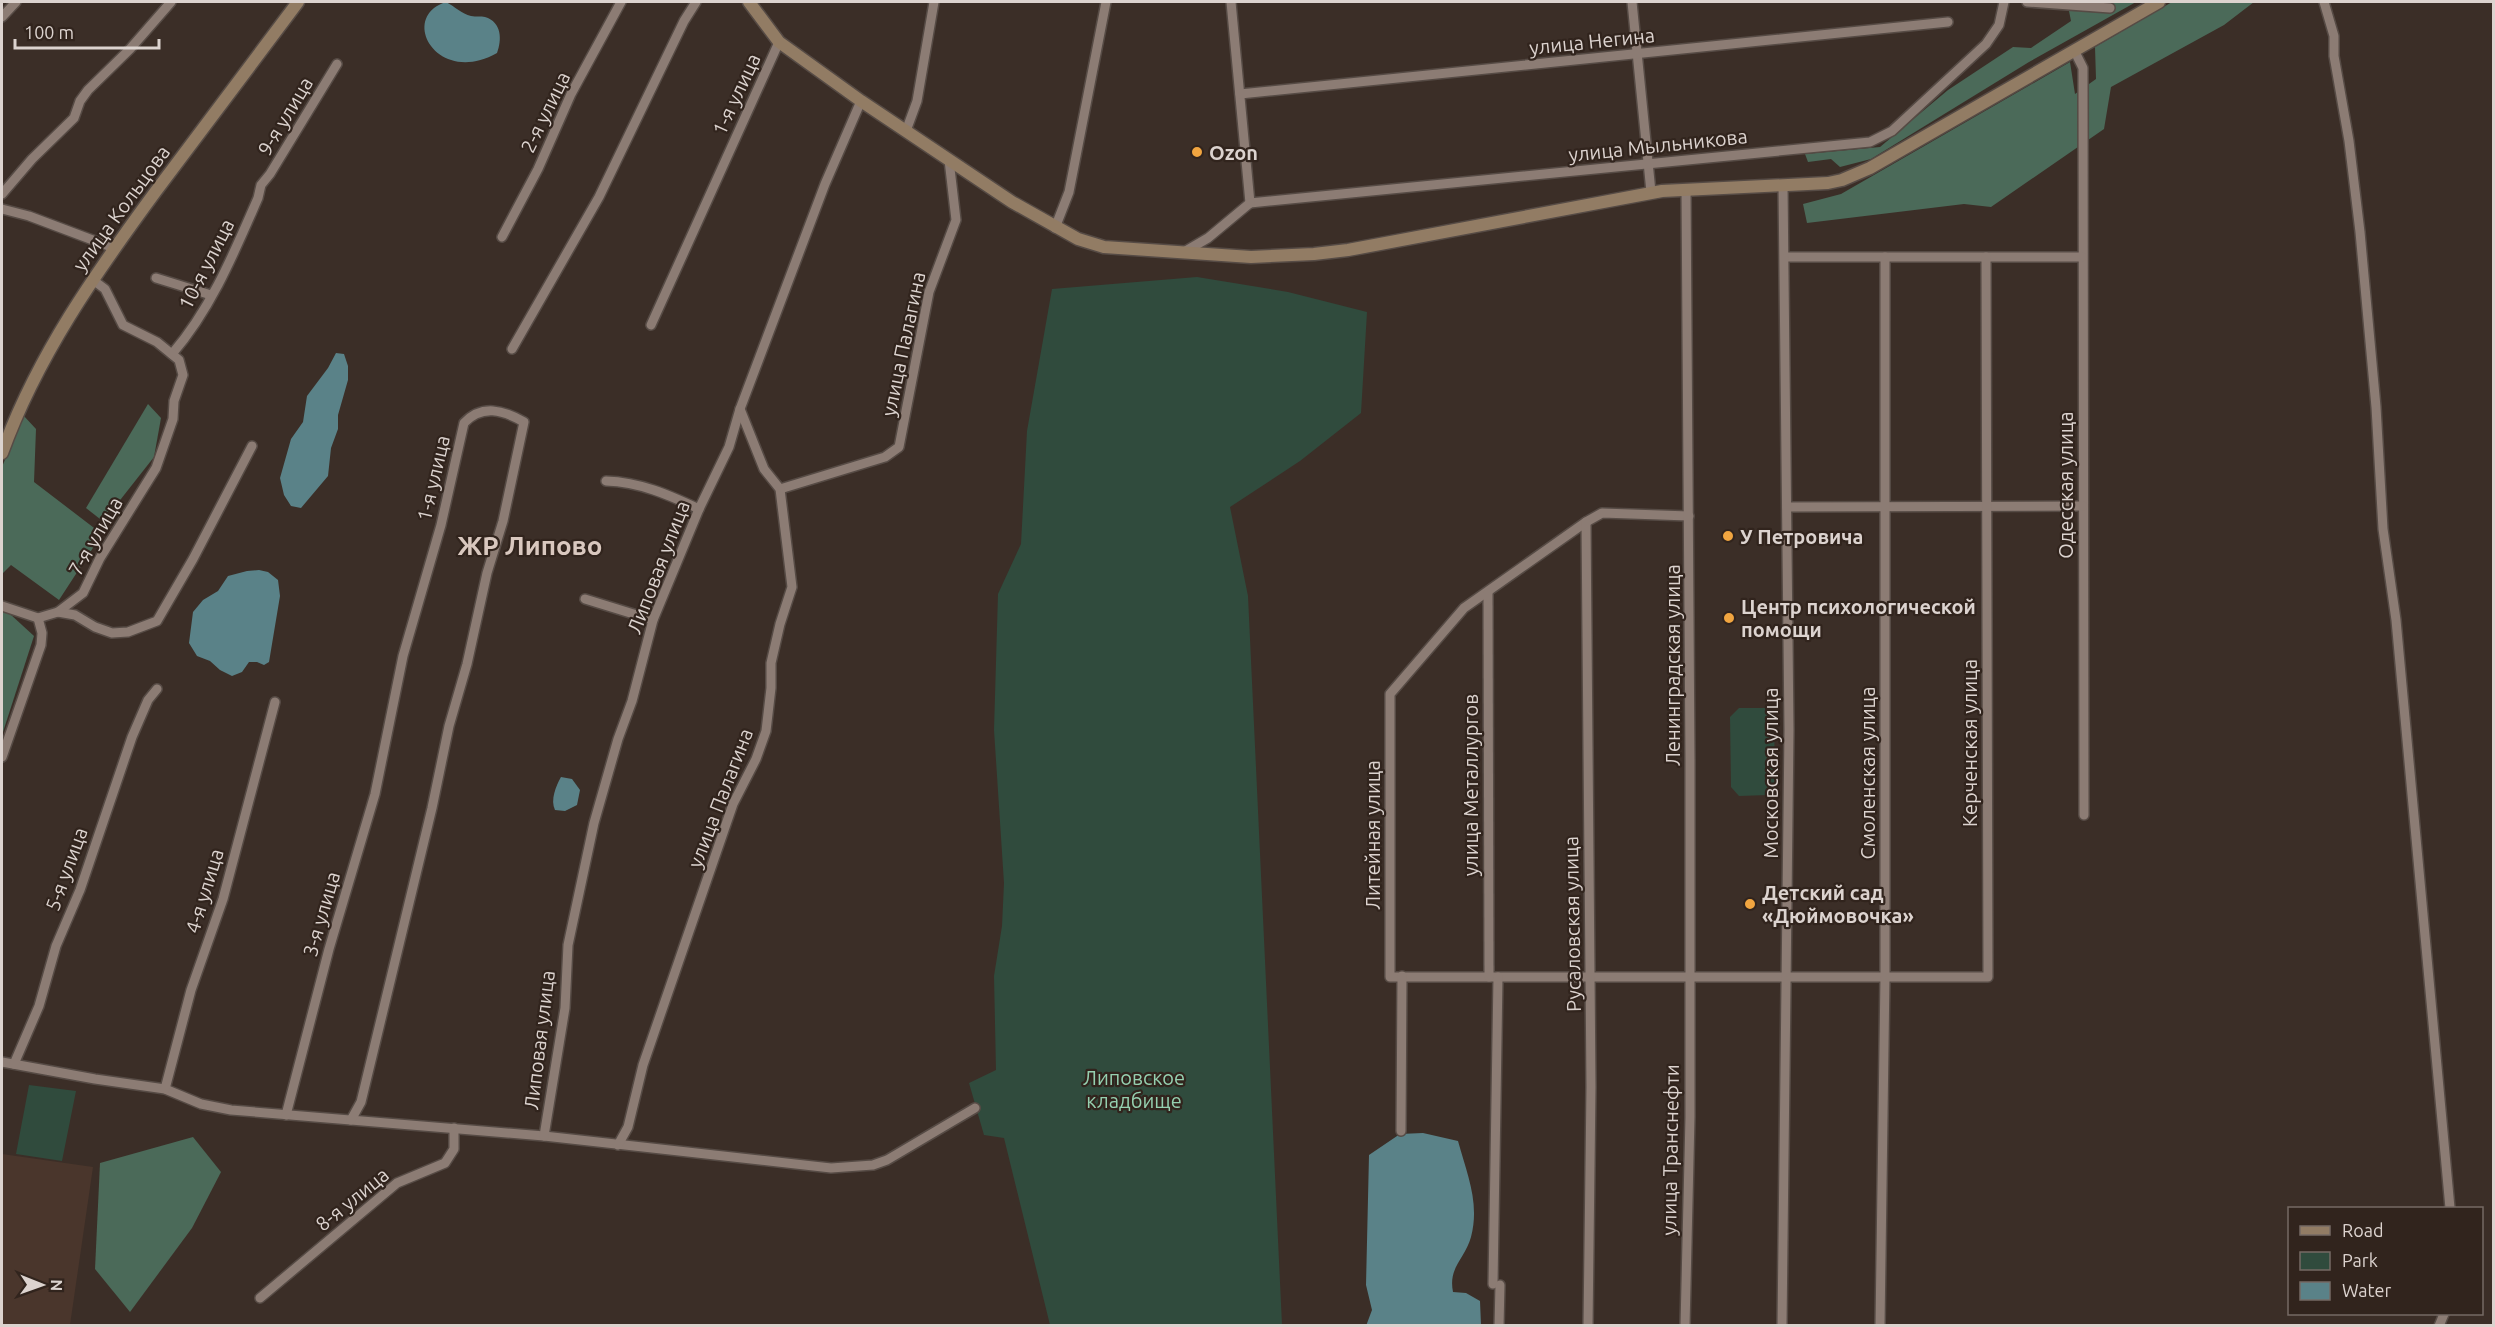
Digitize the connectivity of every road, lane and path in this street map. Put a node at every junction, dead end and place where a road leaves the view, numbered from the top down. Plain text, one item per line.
1 (16, 2) edge
2 (171, 2) edge
3 (298, 2) edge
4 (621, 2) edge
5 (696, 2) edge
6 (749, 2) edge
7 (934, 2) edge
8 (1106, 2) edge
9 (1232, 2) edge
10 (1632, 2) edge
11 (2004, 2) edge
12 (2027, 2) edge
13 (2159, 2) edge
14 (2324, 2) edge
15 (2110, 8) dead end
16 (2, 17) edge
17 (1948, 22) dead end
18 (779, 42) junction
19 (2074, 50) junction
20 (1637, 54) junction
21 (337, 64) dead end
22 (1240, 94) junction
23 (861, 101) junction
24 (906, 131) junction
25 (949, 160) junction
26 (1648, 163) junction
27 (261, 185) joint
28 (1783, 185) junction
29 (1686, 189) junction
30 (1651, 192) junction
31 (2, 194) edge
32 (1250, 203) junction
33 (2, 209) edge
34 (1055, 228) junction
35 (502, 237) dead end
36 (1208, 238) junction
37 (114, 248) junction
38 (1182, 253) junction
39 (1210, 254) junction
40 (1785, 257) junction
41 (1885, 257) junction
42 (1986, 257) junction
43 (2082, 257) junction
44 (156, 278) dead end
45 (93, 280) junction
46 (212, 295) junction
47 (651, 325) dead end
48 (512, 349) dead end
49 (172, 354) junction
50 (740, 409) junction
51 (252, 446) dead end
52 (2, 453) edge
53 (606, 481) dead end
54 (780, 489) junction
55 (1987, 504) junction
56 (1885, 505) junction
57 (2083, 506) junction
58 (1787, 507) junction
59 (699, 509) junction
60 (1689, 516) junction
61 (1586, 522) junction
62 (1488, 593) junction
63 (585, 599) dead end
64 (2, 606) edge
65 (58, 612) junction
66 (38, 618) junction
67 (653, 620) junction
68 (157, 689) dead end
69 (275, 702) dead end
70 (390, 722) joint
71 (2, 757) edge
72 (2084, 815) dead end
73 (1690, 975) junction
74 (1786, 975) junction
75 (1402, 976) junction
76 (1885, 976) junction
77 (1493, 977) junction
78 (1590, 977) junction
79 (2, 1062) edge
80 (14, 1064) junction
81 (165, 1089) junction
82 (975, 1108) dead end
83 (286, 1115) junction
84 (351, 1120) junction
85 (454, 1128) junction
86 (1401, 1131) dead end
87 (544, 1136) junction
88 (618, 1145) junction
89 (2450, 1207) edge
90 (260, 1298) dead end
91 (1499, 1326) edge
92 (1588, 1326) edge
93 (1685, 1326) edge
94 (1782, 1326) edge
95 (1880, 1326) edge

1 - 16 street
2 - 31 street
3 - 37 street, улица Кольцова
4 - 35 street, 2-я улица
5 - 48 street
6 - 18 street
7 - 24 street
8 - 34 street
9 - 22 street
10 - 20 street
11 - 26 street, улица Мыльникова
12 - 15 street
13 - 19 street
14 - 89 street
17 - 20 street, улица Негина
18 - 23 street
18 - 47 street, 1-я улица
19 - 28 street
19 - 43 street, Одесская улица
20 - 22 street, улица Негина
20 - 26 street
21 - 27 street, 9-я улица
22 - 32 street
23 - 24 street
23 - 50 street, Липовая улица
24 - 25 street
25 - 34 street
25 - 54 street, улица Палагина
26 - 30 street
26 - 32 street, улица Мыльникова
27 - 46 street, 10-я улица
28 - 29 street
28 - 40 street, Московская улица
29 - 30 street
29 - 60 street, Ленинградская улица
30 - 39 street
32 - 36 street
33 - 37 street
34 - 38 street
36 - 38 street
36 - 39 street
37 - 45 street, улица Кольцова
38 - 39 street
40 - 41 street
40 - 58 street, Московская улица
41 - 42 street
41 - 56 street, Смоленская улица
42 - 43 street
42 - 55 street, Керченская улица
43 - 57 street, Одесская улица
44 - 46 street
45 - 49 street
45 - 52 street, улица Кольцова
46 - 49 street, 10-я улица
49 - 65 street, 7-я улица
50 - 54 street, улица Палагина
50 - 59 street, Липовая улица
51 - 65 street
53 - 59 street
54 - 88 street, улица Палагина
55 - 56 street
55 - 57 street
55 - 76 street, Керченская улица
56 - 58 street
56 - 76 street, Смоленская улица
57 - 72 street, Одесская улица
58 - 74 street, Московская улица
59 - 67 street, Липовая улица
60 - 61 street
60 - 73 street, Ленинградская улица
61 - 62 street
61 - 78 street, Русаловская улица
62 - 75 street, Литейная улица
62 - 77 street, улица Металлургов
63 - 67 street
64 - 66 street
65 - 66 street
66 - 71 street
67 - 87 street, Липовая улица
68 - 80 street, 5-я улица
69 - 81 street, 4-я улица
70 - 83 street, 3-я улица
70 - 84 street, 1-я улица
73 - 74 street
73 - 78 street
73 - 93 street, улица Транснефти
74 - 76 street
74 - 94 street, Московская улица
75 - 77 street
75 - 86 street
76 - 95 street, Смоленская улица
77 - 78 street
77 - 91 street, улица Металлургов
78 - 92 street, Русаловская улица
79 - 80 street
80 - 81 street
81 - 83 street
82 - 88 street
83 - 84 street
84 - 85 street
85 - 87 street
85 - 90 street, 8-я улица
87 - 88 street

